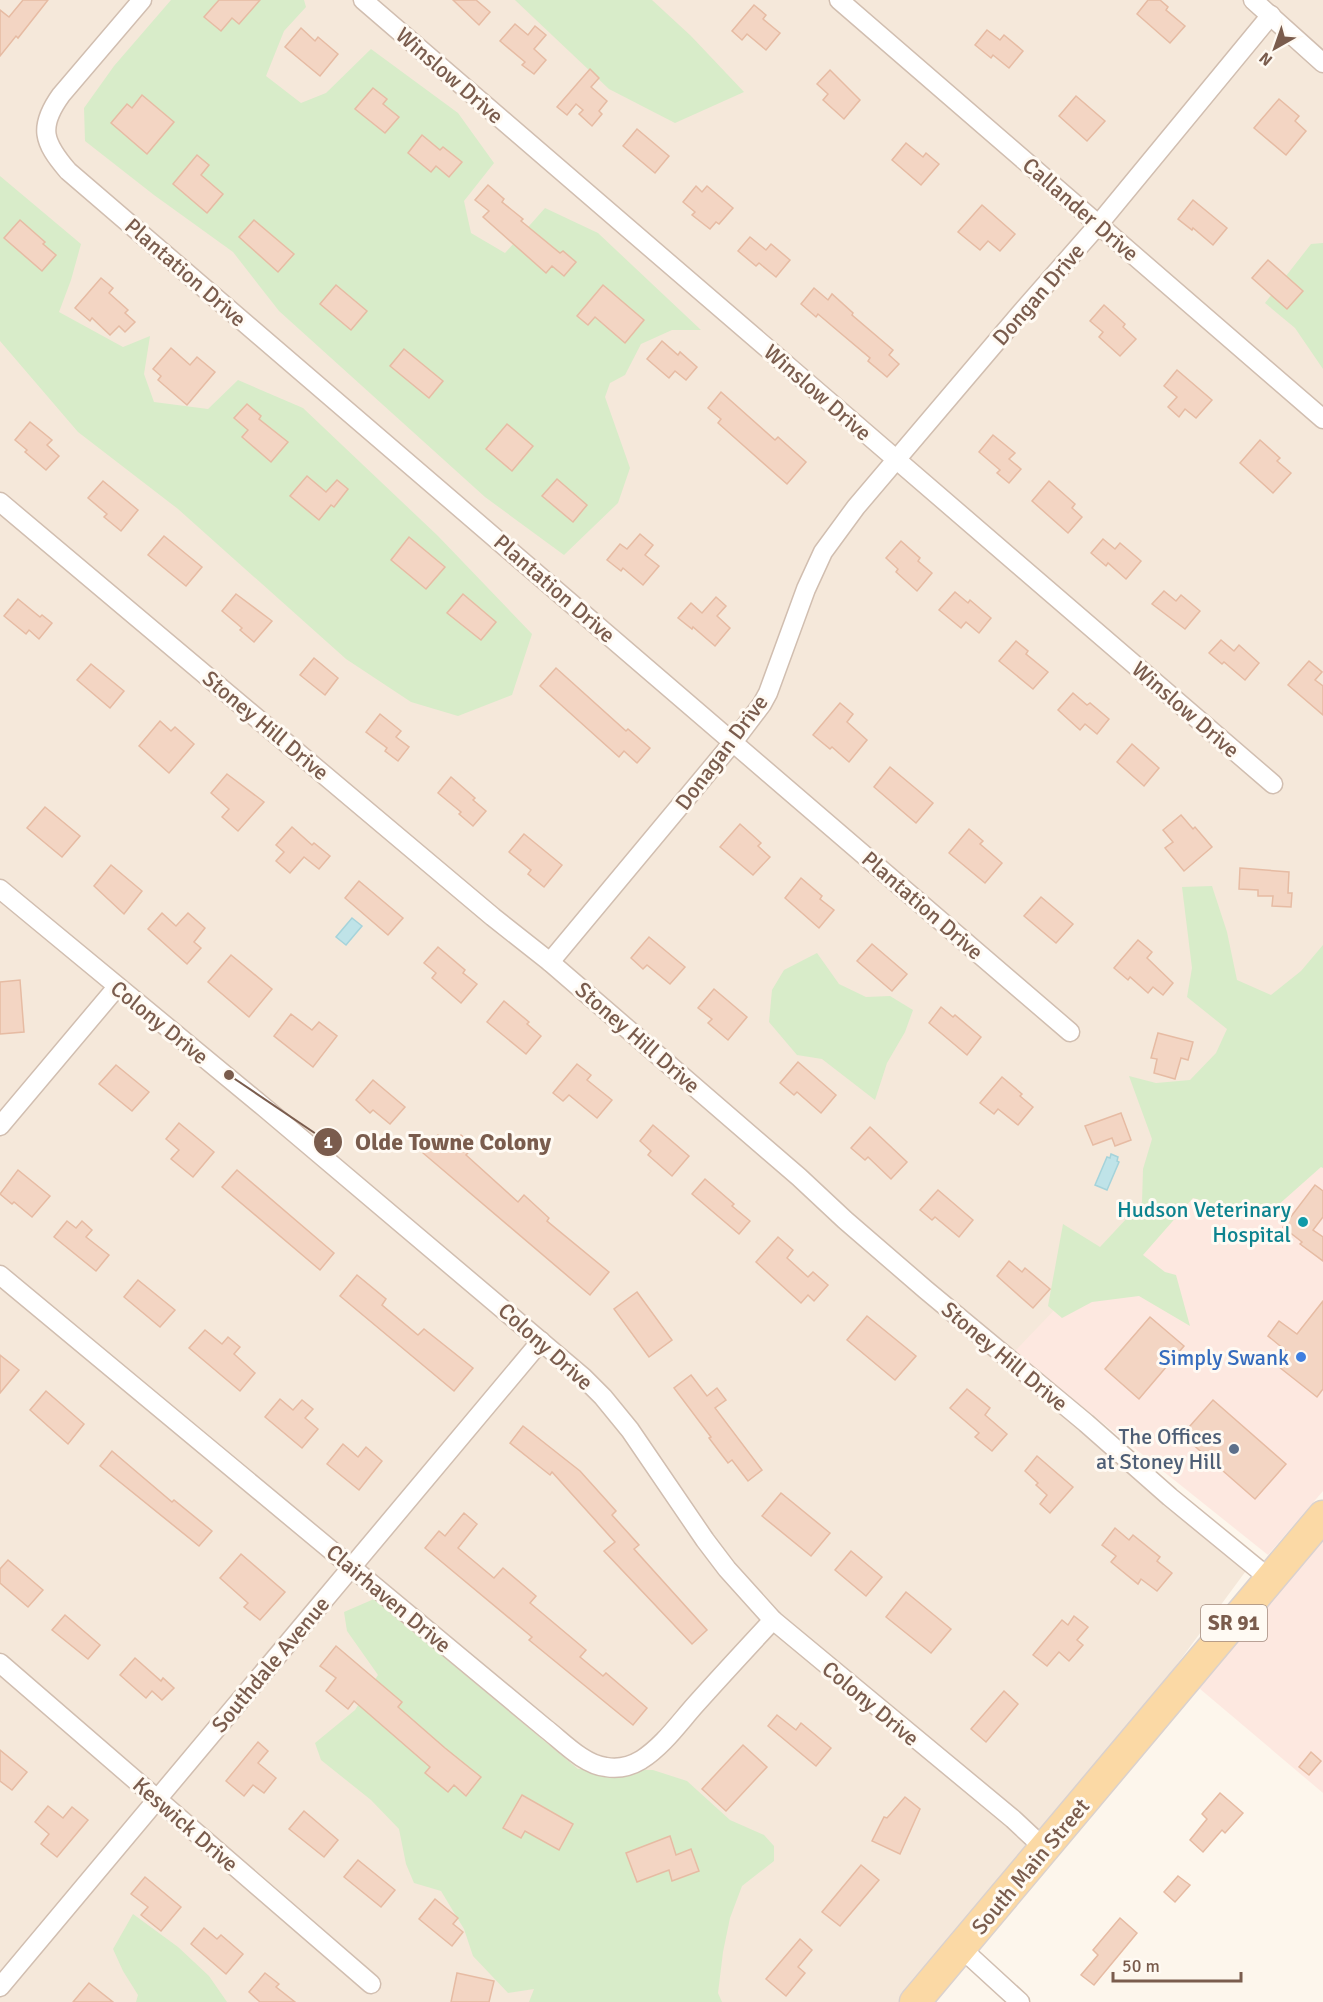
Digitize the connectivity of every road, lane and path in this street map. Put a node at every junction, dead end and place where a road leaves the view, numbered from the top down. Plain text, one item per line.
1 (142, 0) edge
2 (363, 0) edge
3 (839, 0) edge
4 (1253, 0) edge
5 (1271, 15) junction
6 (1323, 63) edge
7 (1098, 225) junction
8 (1323, 419) edge
9 (896, 461) junction
10 (0, 502) edge
11 (734, 741) junction
12 (1273, 784) dead end
13 (0, 889) edge
14 (550, 962) junction
15 (117, 987) junction
16 (1070, 1032) dead end
17 (0, 1126) edge
18 (0, 1275) edge
19 (541, 1341) junction
20 (1323, 1516) edge
21 (350, 1567) junction
22 (1270, 1580) junction
23 (773, 1620) junction
24 (0, 1664) edge
25 (157, 1799) junction
26 (1044, 1848) junction
27 (961, 1948) junction
28 (371, 1984) dead end
29 (0, 1987) edge
30 (915, 2002) edge
31 (1020, 2002) edge

1 - 11 street, Plantation Drive
2 - 9 street, Winslow Drive
3 - 7 street, Callander Drive
4 - 5 street
5 - 6 street
5 - 7 street, Dongan Drive
7 - 8 street, Callander Drive
7 - 9 street, Dongan Drive
9 - 11 street, Donagan Drive
9 - 12 street, Winslow Drive
10 - 14 street, Stoney Hill Drive
11 - 14 street, Donagan Drive
11 - 16 street, Plantation Drive
13 - 15 street, Colony Drive
14 - 22 street, Stoney Hill Drive
15 - 17 street
15 - 19 street, Colony Drive
18 - 21 street, Clairhaven Drive
19 - 21 street, Southdale Avenue
19 - 23 street, Colony Drive
20 - 22 main road, SR 91
21 - 23 street, Clairhaven Drive
21 - 25 street, Southdale Avenue
22 - 26 main road, South Main Street / SR 91
23 - 26 street, Colony Drive
24 - 25 street, Keswick Drive
25 - 28 street, Keswick Drive
25 - 29 street, Southdale Avenue
26 - 27 main road, South Main Street / SR 91
27 - 30 main road, South Main Street / SR 91
27 - 31 street

